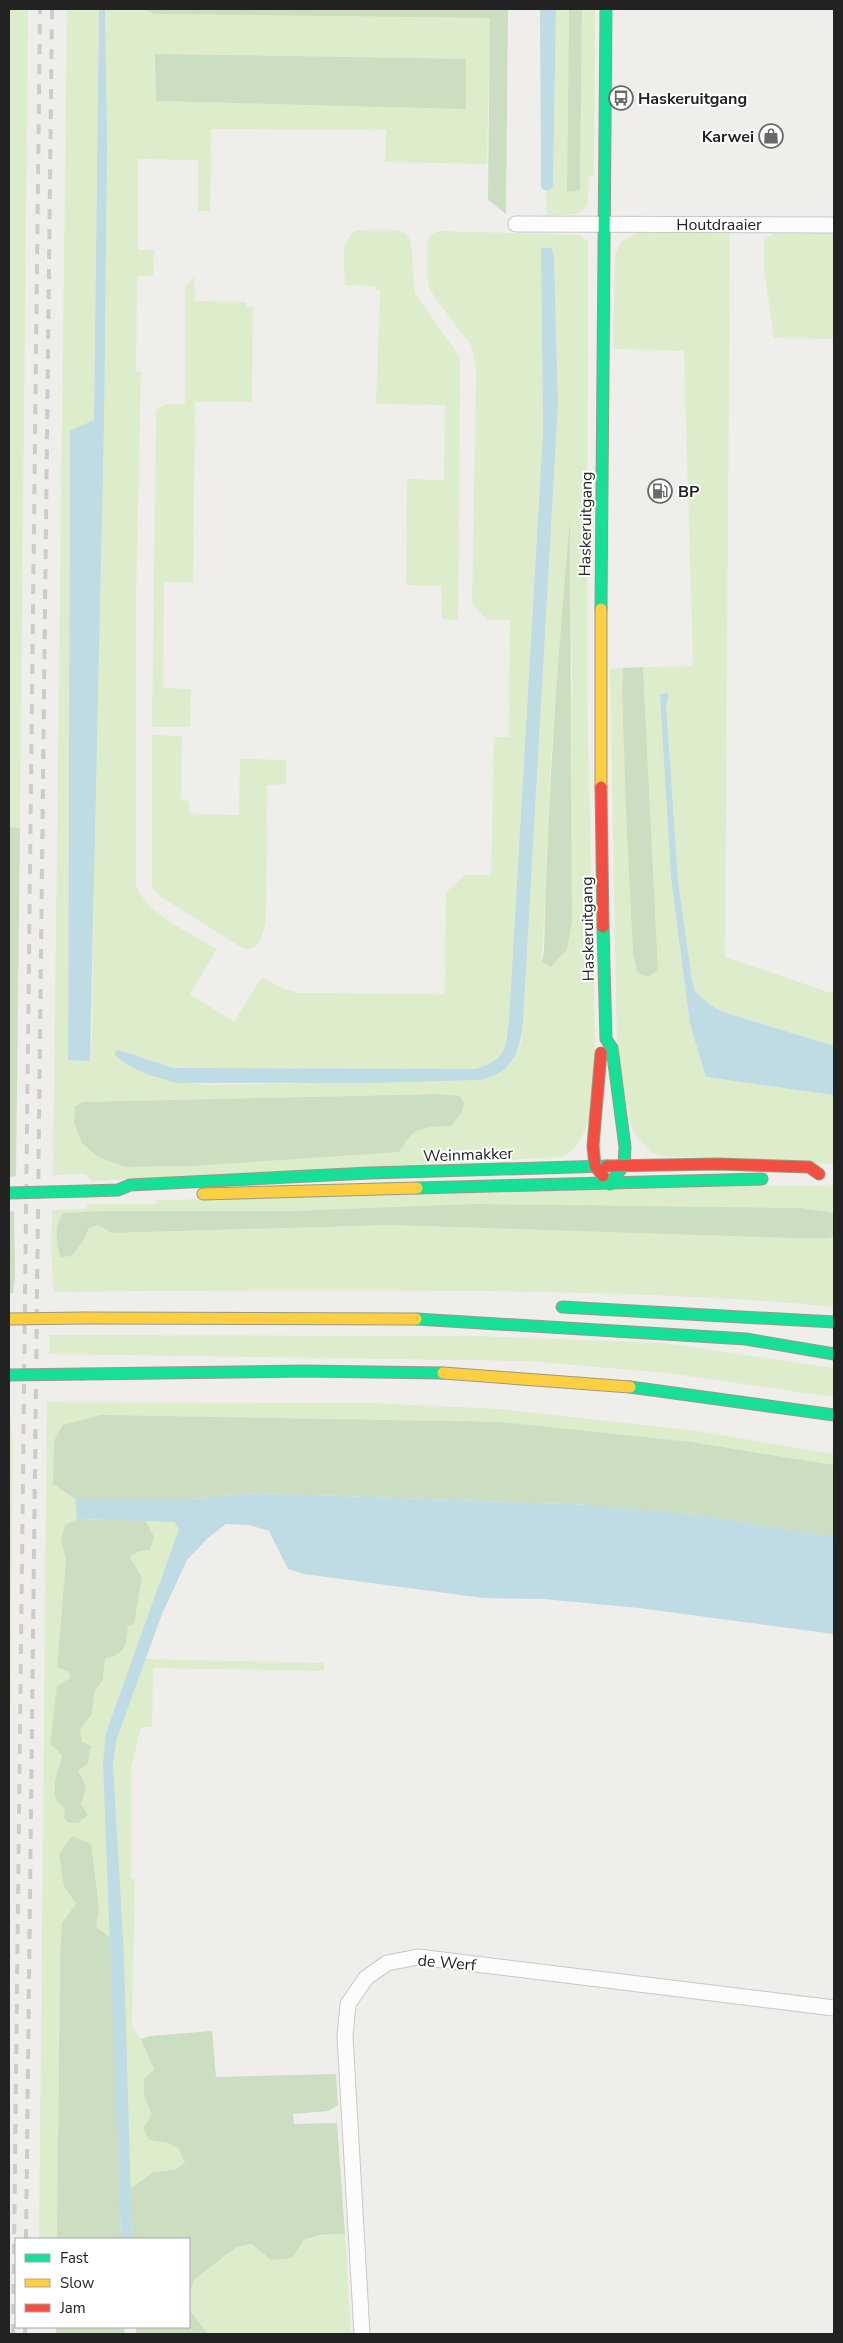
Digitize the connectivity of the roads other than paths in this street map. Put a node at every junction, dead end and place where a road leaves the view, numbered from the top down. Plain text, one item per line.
1 (606, 9) edge
2 (604, 223) junction
3 (516, 224) dead end
4 (834, 225) edge
5 (606, 1039) junction
6 (595, 1166) junction
7 (624, 1166) junction
8 (819, 1174) junction
9 (834, 1175) edge
10 (610, 1184) junction
11 (118, 1190) junction
12 (9, 1193) edge
13 (193, 1194) dead end
14 (174, 1195) dead end
15 (552, 1308) dead end
16 (504, 1313) dead end
17 (9, 1319) edge
18 (446, 1319) junction
19 (834, 1322) edge
20 (834, 1354) edge
21 (9, 1374) edge
22 (734, 1399) junction
23 (834, 1415) edge
24 (834, 1428) edge
25 (834, 2008) edge
26 (362, 2334) edge

1 - 2 main road, Haskeruitgang
2 - 3 street, Houtdraaier
2 - 4 street, Houtdraaier
2 - 5 main road, Haskeruitgang
5 - 6 main road, Haskeruitgang
5 - 7 main road, Haskeruitgang
6 - 7 main road, Weinmakker
6 - 10 main road
6 - 11 main road, Weinmakker
7 - 8 main road, Weinmakker
7 - 10 main road
8 - 9 main road, Weinmakker
8 - 10 main road, Weinmakker
10 - 13 main road, Weinmakker
11 - 12 main road, Weinmakker, bridge
11 - 14 main road, Weinmakker
15 - 19 main road
16 - 18 main road
17 - 18 main road, bridge
18 - 20 main road
21 - 22 main road, bridge
22 - 23 main road
22 - 24 main road
25 - 26 street, de Werf

